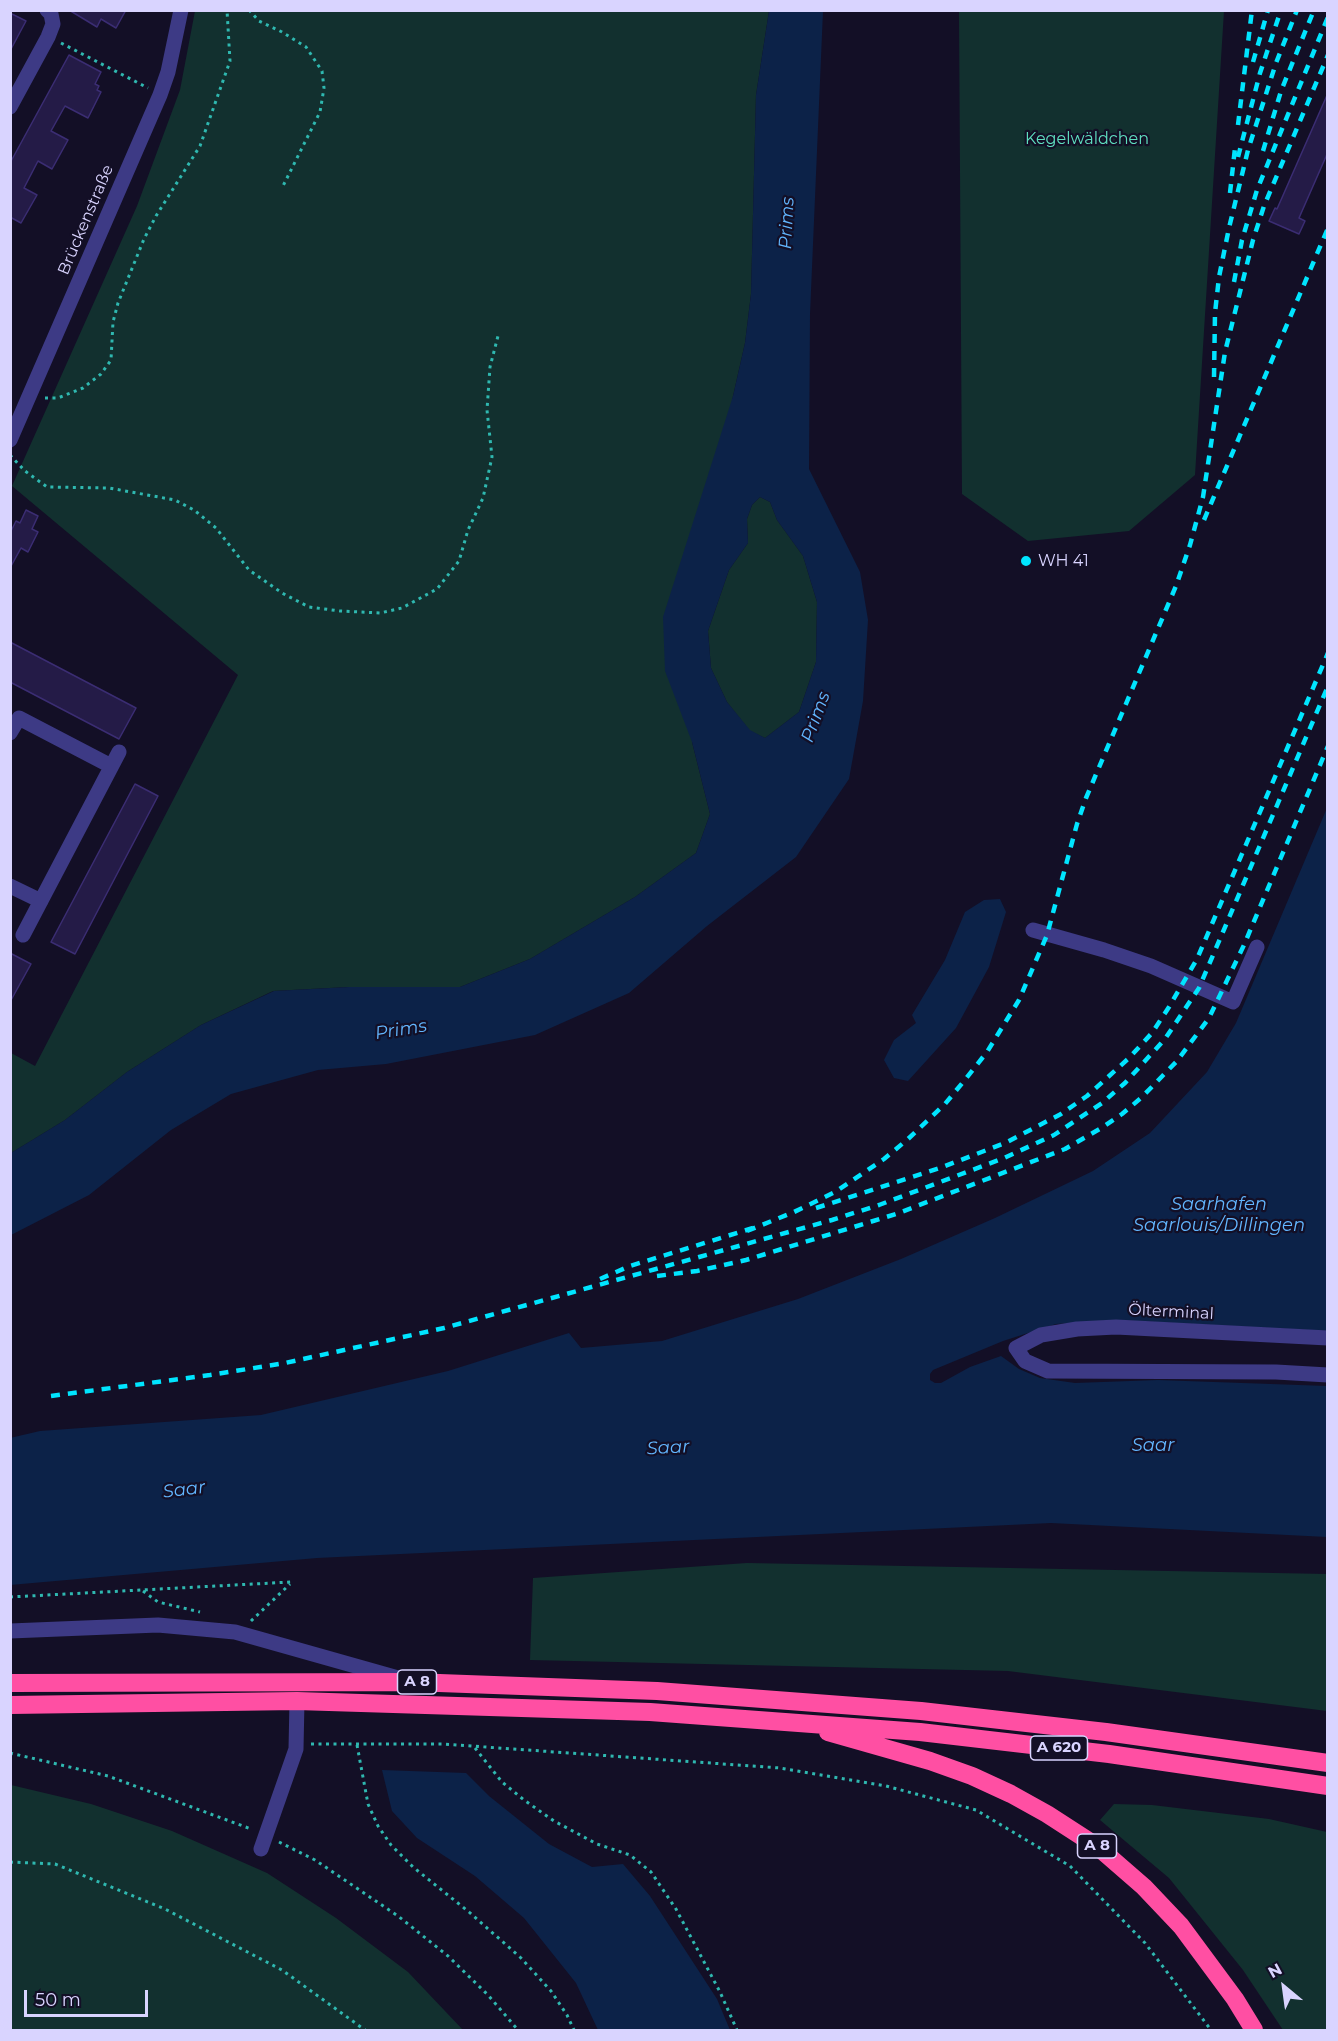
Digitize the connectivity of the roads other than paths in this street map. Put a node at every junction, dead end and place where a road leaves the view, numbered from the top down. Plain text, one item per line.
1 (47, 10) edge
2 (181, 10) edge
3 (10, 107) edge
4 (10, 440) edge
5 (10, 733) edge
6 (10, 886) edge
7 (40, 901) junction
8 (1033, 930) dead end
9 (23, 935) dead end
10 (1257, 946) dead end
11 (1328, 1338) edge
12 (1328, 1375) edge
13 (10, 1631) edge
14 (412, 1682) junction
15 (10, 1683) edge
16 (297, 1701) junction
17 (10, 1705) edge
18 (789, 1721) junction
19 (1328, 1763) edge
20 (1328, 1786) edge
21 (264, 1842) road end
22 (1254, 2031) edge

1 - 3 street
2 - 4 street, Brückenstraße
5 - 7 street
6 - 7 street
7 - 9 street
8 - 10 street
11 - 12 street, Ölterminal
13 - 14 street
14 - 15 highway, A 8
14 - 19 highway, A 8
16 - 17 highway, A 8
16 - 18 highway, A 8
16 - 21 street
18 - 20 highway, A 620
18 - 22 highway, A 8

